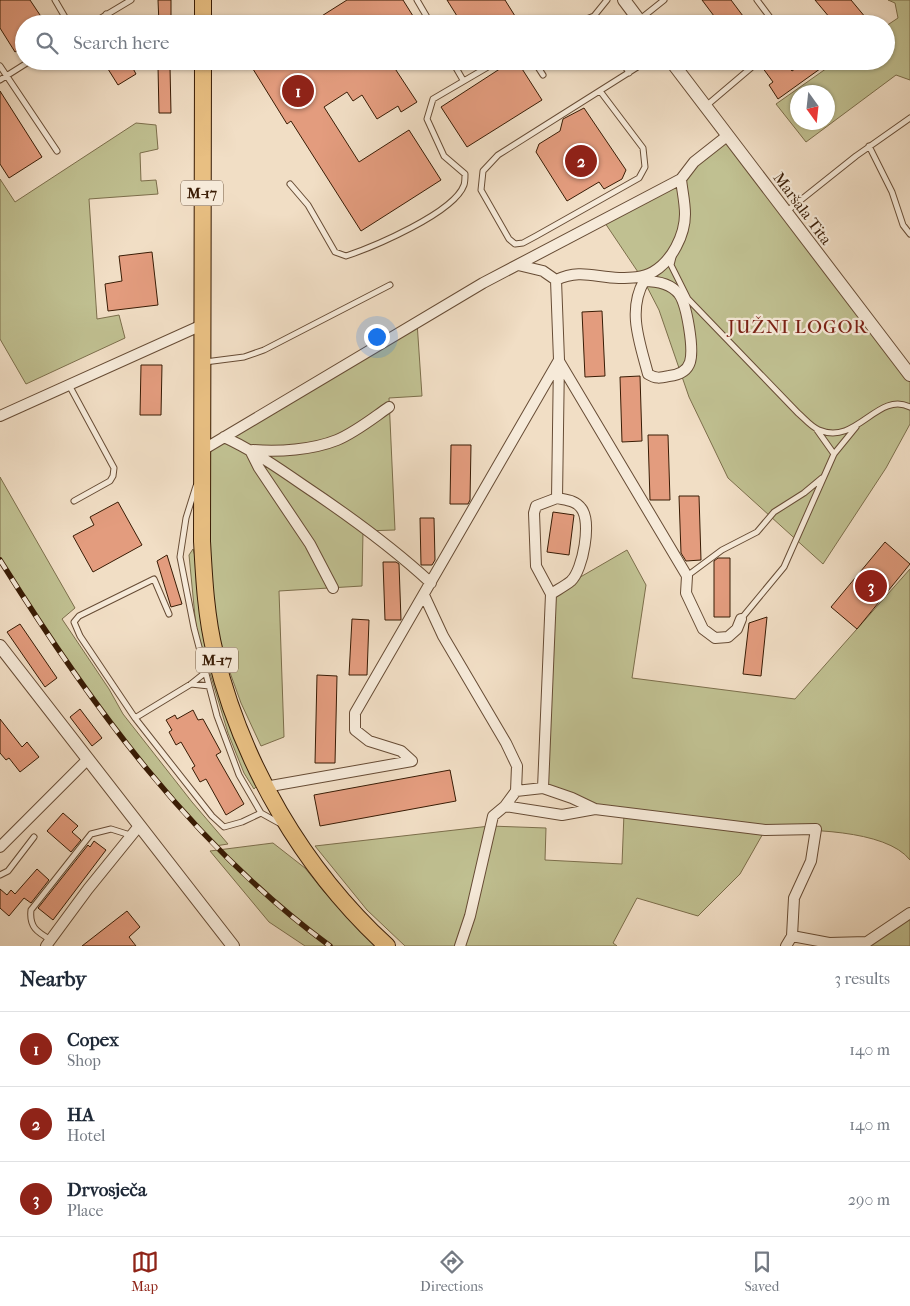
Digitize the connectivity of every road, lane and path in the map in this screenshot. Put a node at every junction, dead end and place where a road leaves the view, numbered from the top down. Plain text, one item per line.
1 (55, 0) edge
2 (131, 0) edge
3 (203, 0) edge
4 (417, 0) edge
5 (608, 0) edge
6 (624, 0) edge
7 (664, 0) edge
8 (757, 0) edge
9 (106, 14) edge
10 (63, 15) edge
11 (203, 15) edge
12 (425, 15) edge
13 (595, 15) edge
14 (636, 15) edge
15 (648, 15) edge
16 (768, 15) edge
17 (0, 66) edge
18 (15, 70) edge
19 (202, 70) edge
20 (457, 70) edge
21 (481, 70) edge
22 (540, 70) edge
23 (627, 70) edge
24 (634, 70) edge
25 (678, 70) edge
26 (748, 70) edge
27 (629, 73) junction
28 (7, 75) junction
29 (543, 75) dead end
30 (0, 80) edge
31 (463, 80) junction
32 (600, 91) junction
33 (706, 106) junction
34 (910, 118) edge
35 (727, 136) junction
36 (869, 146) junction
37 (57, 151) dead end
38 (681, 179) junction
39 (290, 184) dead end
40 (786, 212) junction
41 (910, 234) edge
42 (675, 249) junction
43 (518, 265) junction
44 (643, 279) junction
45 (556, 280) junction
46 (390, 285) dead end
47 (684, 297) junction
48 (202, 325) junction
49 (559, 360) junction
50 (202, 362) junction
51 (910, 375) edge
52 (69, 385) junction
53 (389, 407) dead end
54 (910, 407) edge
55 (0, 416) edge
56 (856, 426) junction
57 (817, 430) junction
58 (224, 437) junction
59 (249, 449) junction
60 (201, 451) junction
61 (834, 454) junction
62 (201, 472) junction
63 (824, 476) junction
64 (557, 498) junction
65 (74, 501) dead end
66 (687, 576) junction
67 (431, 583) junction
68 (333, 588) dead end
69 (551, 594) junction
70 (424, 595) junction
71 (169, 614) dead end
72 (741, 619) joint
73 (0, 646) edge
74 (206, 672) junction
75 (191, 684) junction
76 (209, 686) junction
77 (135, 718) junction
78 (88, 759) junction
79 (265, 787) junction
80 (543, 788) junction
81 (516, 791) junction
82 (505, 806) junction
83 (595, 809) junction
84 (261, 813) junction
85 (290, 828) junction
86 (135, 831) junction
87 (34, 837) dead end
88 (0, 847) edge
89 (0, 875) edge
90 (910, 913) edge
91 (792, 936) junction
92 (48, 943) edge
93 (829, 944) edge
94 (233, 946) edge
95 (387, 946) edge
96 (460, 946) edge
97 (786, 946) edge

1 - 10 lane
2 - 9 lane
3 - 11 main road
4 - 12 lane
5 - 13 lane
6 - 14 street
7 - 15 lane
8 - 16 lane
17 - 28 lane
18 - 28 lane
19 - 48 main road, M-17
20 - 31 lane
21 - 31 lane
22 - 29 lane
23 - 27 lane
24 - 27 lane
25 - 33 street, Maršala Tita
26 - 33 lane
27 - 32 lane
28 - 30 lane
28 - 37 lane
31 - 39 lane
32 - 32 lane
33 - 35 street, Maršala Tita
34 - 36 lane
35 - 38 street
35 - 40 street, Maršala Tita
36 - 40 lane
36 - 41 lane
38 - 42 street
38 - 43 street
40 - 51 street, Maršala Tita
42 - 44 street
42 - 47 lane
43 - 45 street
43 - 58 street
44 - 45 street
44 - 47 street
44 - 47 street
45 - 49 street
46 - 50 lane
47 - 57 lane
48 - 50 main road, M-17
48 - 52 street
49 - 64 street
49 - 66 street
49 - 67 street
50 - 60 main road, M-17
52 - 55 street
52 - 65 lane
53 - 59 street
54 - 56 lane
56 - 57 lane
56 - 61 lane
57 - 61 lane
58 - 59 street
58 - 60 street
59 - 67 street
59 - 68 street
60 - 62 main road, M-17
61 - 63 lane
62 - 74 lane
62 - 79 main road, M-17
63 - 66 lane
63 - 72 lane
64 - 69 street
64 - 69 street
66 - 72 street
67 - 70 street
69 - 80 street
70 - 79 street
70 - 81 street
71 - 77 lane
73 - 78 street
74 - 75 lane
74 - 76 lane
75 - 76 lane
75 - 77 lane
76 - 84 lane
77 - 84 lane
78 - 86 street
78 - 88 street
79 - 85 main road, M-17
80 - 81 street
80 - 83 street
81 - 82 street
82 - 83 street
82 - 96 street
83 - 91 street
84 - 85 lane
85 - 95 main road, M-17
86 - 92 street
86 - 92 lane
86 - 94 street
87 - 89 lane
90 - 93 street
91 - 93 street
91 - 97 street

